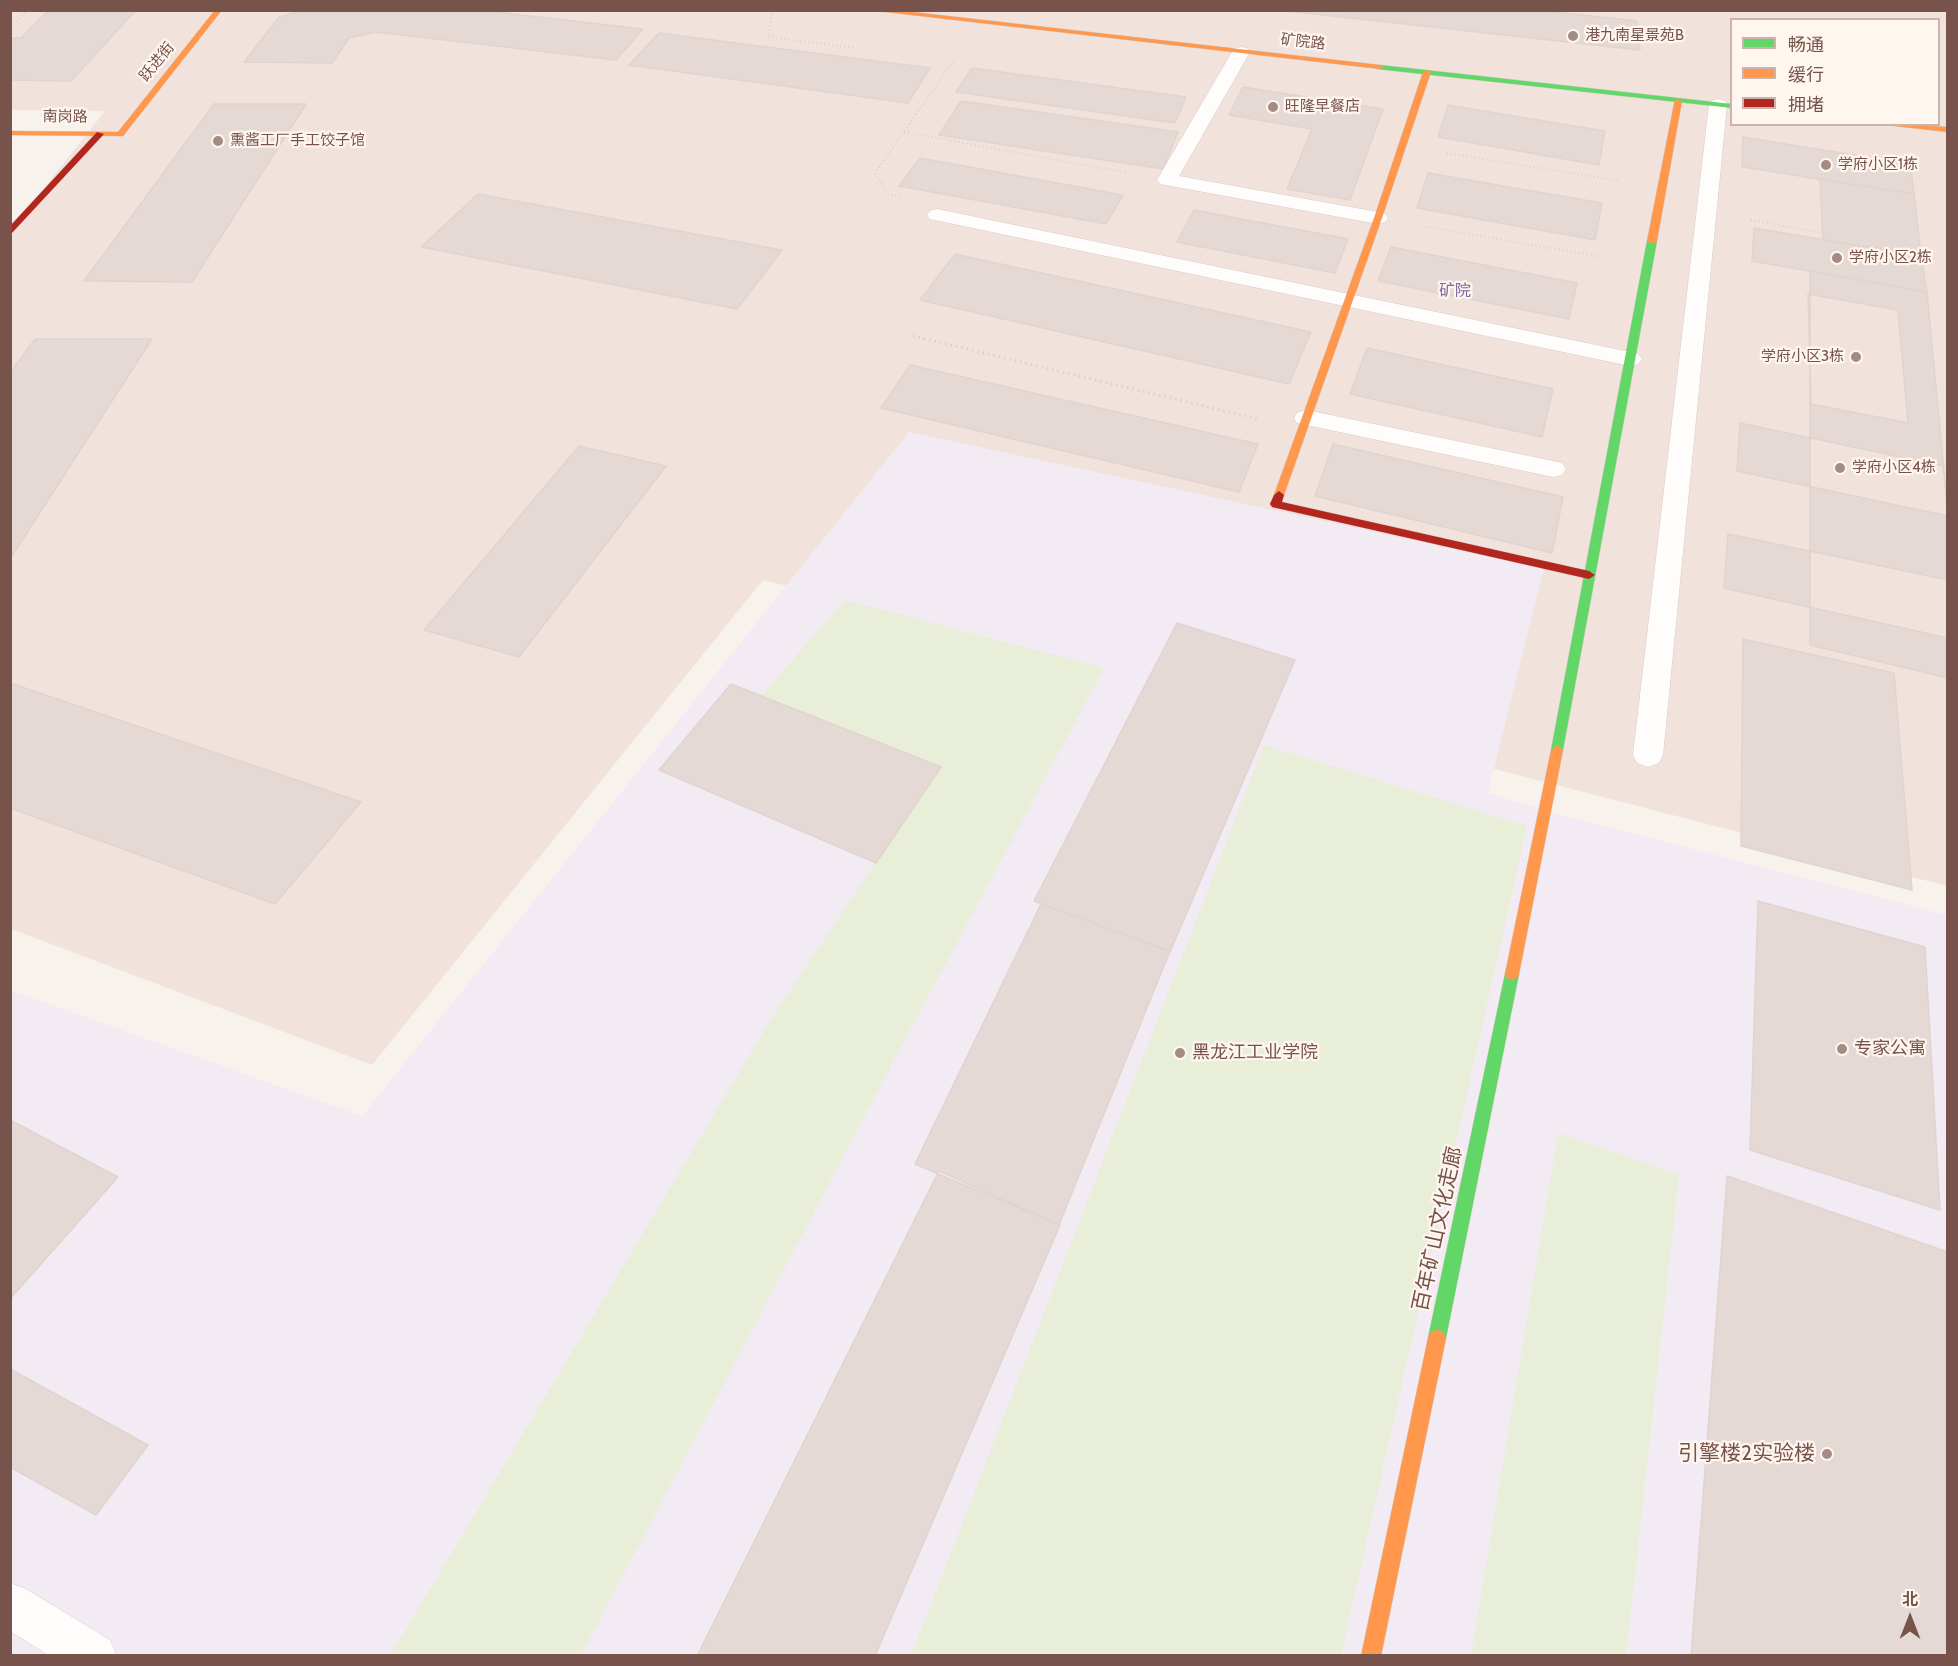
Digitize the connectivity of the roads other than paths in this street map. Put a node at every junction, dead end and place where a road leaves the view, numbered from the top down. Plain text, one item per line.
1 (219, 10) edge
2 (871, 10) edge
3 (1241, 52) junction
4 (1426, 72) junction
5 (1678, 100) junction
6 (1725, 106) edge
7 (1912, 126) edge
8 (1947, 130) edge
9 (10, 133) edge
10 (100, 134) junction
11 (120, 134) joint
12 (938, 215) road end
13 (1378, 218) junction
14 (10, 232) edge
15 (1348, 302) junction
16 (1630, 359) junction
17 (1304, 424) junction
18 (1553, 469) dead end
19 (1589, 575) junction
20 (1648, 755) dead end
21 (10, 1605) edge
22 (86, 1654) edge
23 (1371, 1656) edge

1 - 11 street, 跃进街
2 - 3 street, 矿院路
3 - 4 street, 矿院路
3 - 13 lane
4 - 5 street, 矿院路
4 - 13 street
5 - 6 street, 矿院路
5 - 16 street, 百年矿山文化走廊
6 - 20 lane
7 - 8 street
9 - 10 street, 南岗路
10 - 11 street, 南岗路
10 - 14 street
12 - 15 lane
13 - 15 street
15 - 16 lane
15 - 17 street
16 - 19 street, 百年矿山文化走廊
17 - 18 lane
17 - 19 street
19 - 23 street, 百年矿山文化走廊
21 - 22 lane

